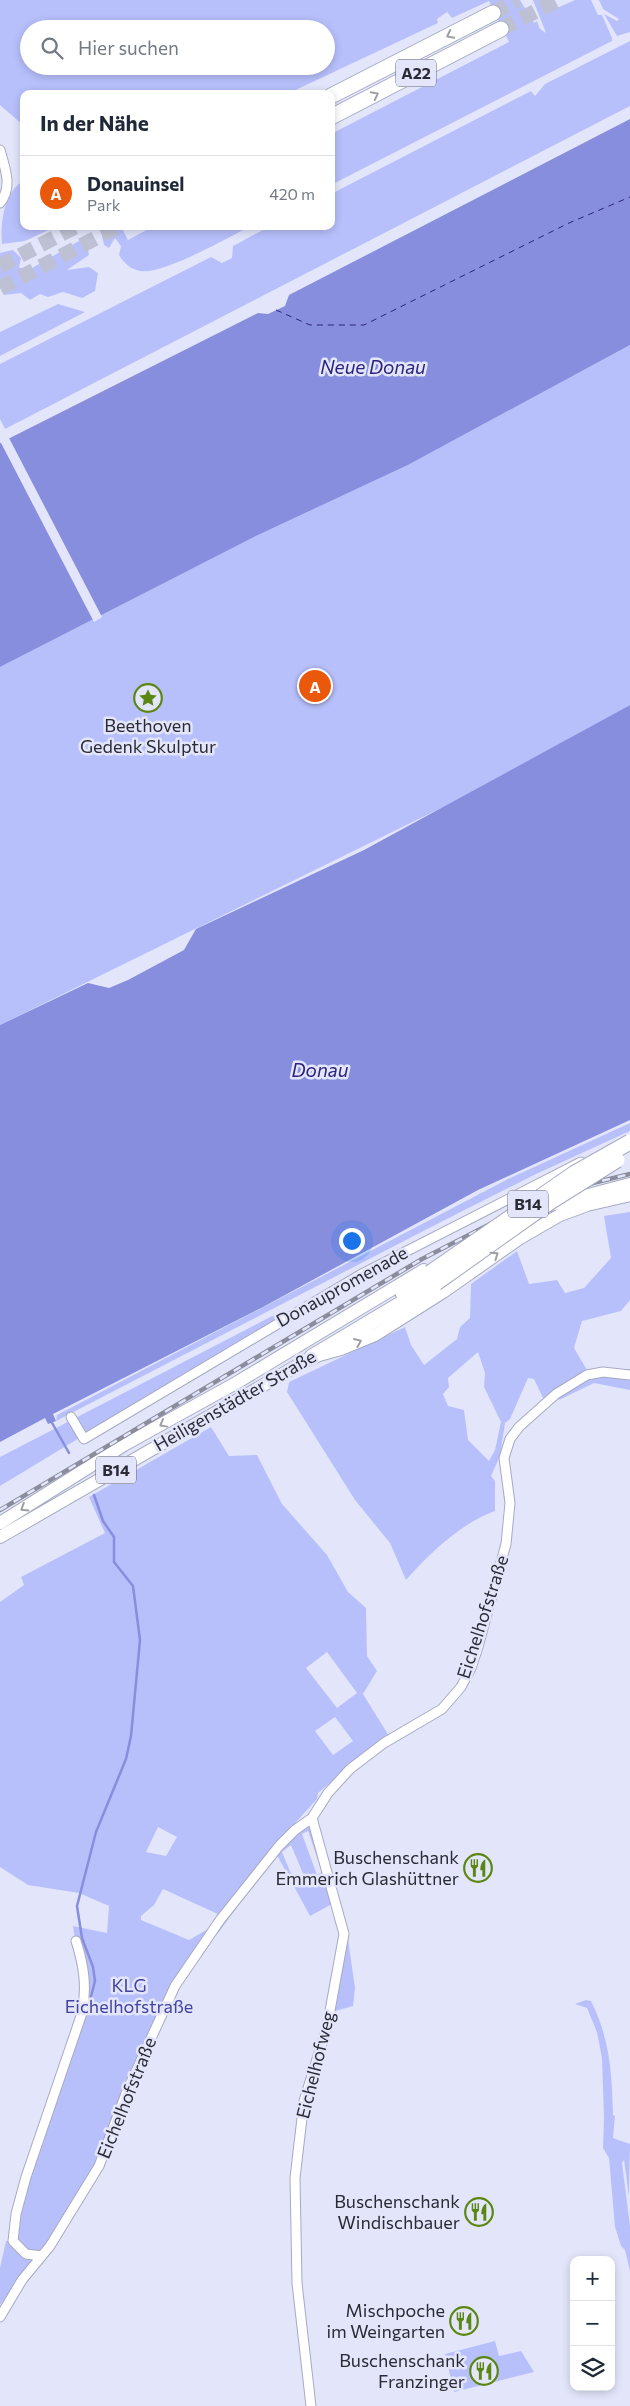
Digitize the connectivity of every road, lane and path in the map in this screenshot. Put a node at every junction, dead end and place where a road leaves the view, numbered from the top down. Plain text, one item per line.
1 (493, 13) tunnel mouth
2 (501, 29) tunnel mouth
3 (335, 94) edge
4 (335, 115) edge
5 (0, 150) edge
6 (0, 203) edge
7 (630, 1137) edge
8 (630, 1142) edge
9 (630, 1154) edge
10 (630, 1184) edge
11 (630, 1195) edge
12 (366, 1324) junction
13 (312, 1357) junction
14 (630, 1375) edge
15 (71, 1417) dead end
16 (0, 1523) edge
17 (0, 1537) edge
18 (312, 1818) junction
19 (76, 1941) dead end
20 (42, 2256) junction
21 (0, 2317) edge
22 (311, 2406) edge

1 -> 3 highway, A22
4 -> 2 highway, A22
5 - 6 street
7 - 15 street, Donaupromenade
8 - 12 highway, B14, bridge
9 - 12 highway, B14, bridge
10 -> 16 main road
13 -> 11 main road
12 - 13 highway, Heiligenstädter Straße / B14
13 - 17 main road, Heiligenstädter Straße / B14
14 - 18 street, Eichelhofstraße
18 - 20 street, Eichelhofstraße
18 - 22 street, Eichelhofweg
19 - 20 street
20 - 21 street, Eichelhofstraße

